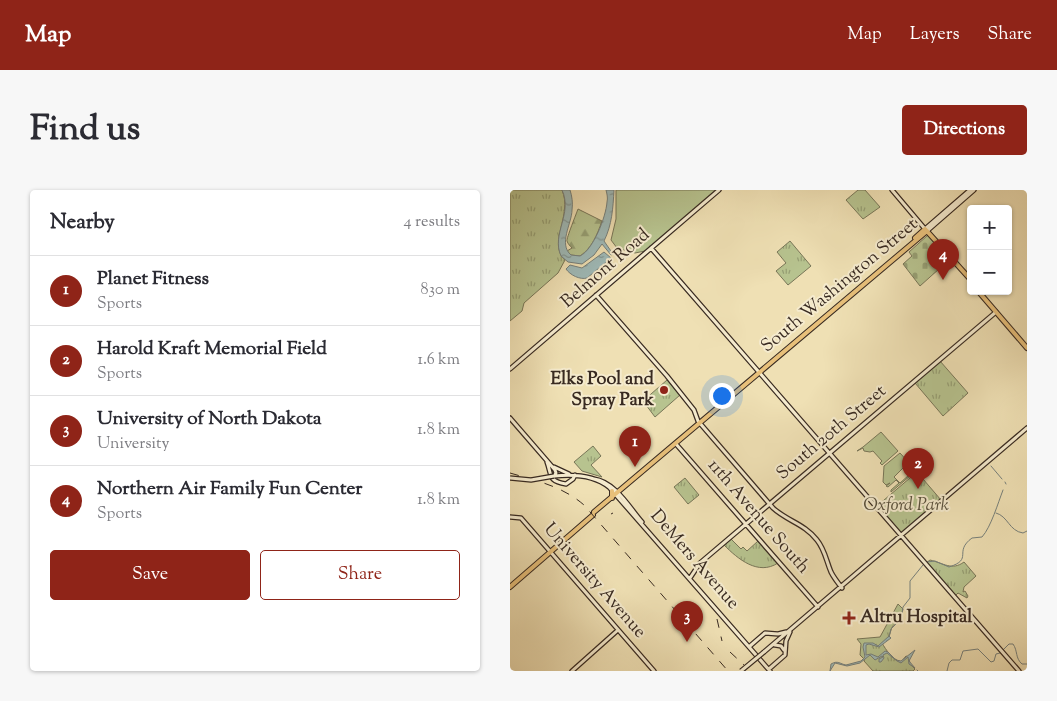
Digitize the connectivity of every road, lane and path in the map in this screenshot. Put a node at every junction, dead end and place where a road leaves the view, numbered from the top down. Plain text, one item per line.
1 (719, 190) edge
2 (892, 190) edge
3 (972, 190) edge
4 (930, 226) junction
5 (923, 229) junction
6 (933, 238) junction
7 (651, 248) junction
8 (967, 277) edge
9 (596, 295) junction
10 (982, 295) edge
11 (997, 312) junction
12 (1027, 347) edge
13 (510, 370) edge
14 (759, 372) junction
15 (510, 418) edge
16 (700, 423) junction
17 (1027, 430) edge
18 (676, 444) junction
19 (830, 454) junction
20 (548, 462) junction
21 (562, 475) junction
22 (573, 475) junction
23 (554, 476) junction
24 (510, 478) edge
25 (558, 482) junction
26 (617, 494) junction
27 (770, 504) junction
28 (510, 517) edge
29 (746, 524) junction
30 (901, 536) junction
31 (550, 552) junction
32 (865, 567) junction
33 (690, 578) junction
34 (510, 587) edge
35 (842, 587) junction
36 (818, 607) junction
37 (618, 630) junction
38 (789, 632) junction
39 (751, 645) junction
40 (774, 645) junction
41 (771, 669) edge
42 (572, 671) edge
43 (654, 671) edge
44 (742, 671) edge
45 (1018, 671) edge

1 - 7 street, Belmont Road
2 - 5 street
3 - 4 street, South Washington Street
4 - 5 street, South Washington Street
4 - 6 main road
5 - 6 main road
5 - 14 main road, South Washington Street
6 - 8 main road
7 - 9 street, Belmont Road
7 - 14 street
9 - 13 street, Belmont Road
9 - 16 street
10 - 11 main road
11 - 12 main road
11 - 19 street, South 20th Street
14 - 16 main road, South Washington Street
14 - 19 street
15 - 20 street
16 - 18 main road, South Washington Street
16 - 27 street
17 - 30 street
18 - 26 main road, South Washington Street
18 - 29 street, 11th Avenue South
19 - 27 street, South 20th Street
19 - 30 street
20 - 22 street
20 - 23 street
20 - 25 street
21 - 22 street, DeMers Avenue
21 - 23 street, DeMers Avenue
21 - 25 street
22 - 25 street
22 - 26 street, DeMers Avenue
23 - 24 street, DeMers Avenue, bridge
26 - 31 main road, South Washington Street
26 - 33 street, DeMers Avenue
27 - 29 street, South 20th Street
27 - 35 street
28 - 31 street, University Avenue
29 - 33 street, South 20th Street
29 - 36 street, 11th Avenue South
30 - 32 street
30 - 45 street
31 - 34 main road, South Washington Street
31 - 37 street, University Avenue
32 - 35 street
32 - 35 street
33 - 39 street, DeMers Avenue
35 - 36 street
36 - 38 street
37 - 42 street
37 - 43 street, University Avenue
38 - 39 street
38 - 40 street
38 - 41 street
39 - 40 street
39 - 41 street, DeMers Avenue
39 - 41 street, DeMers Avenue
40 - 41 street
40 - 44 street, bridge

